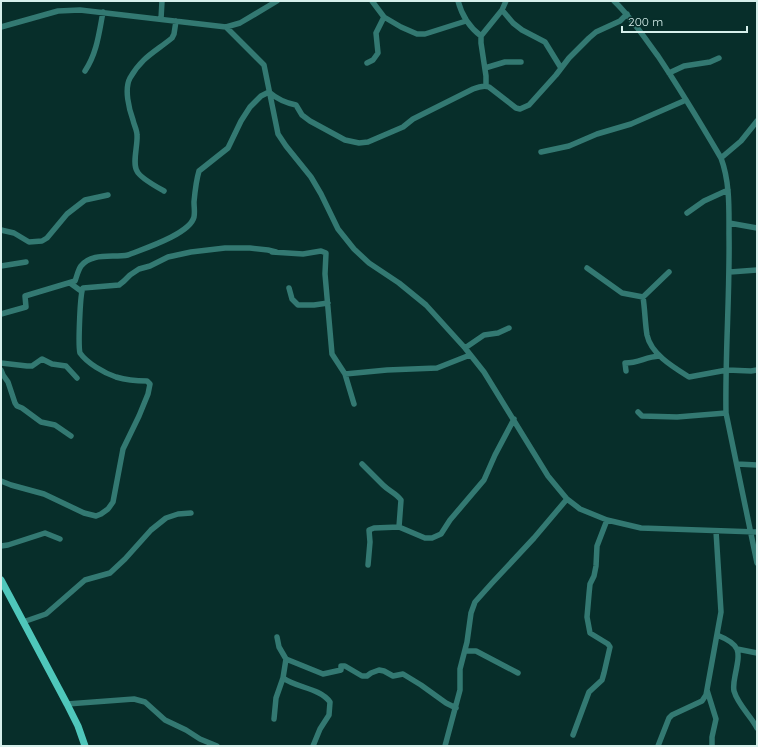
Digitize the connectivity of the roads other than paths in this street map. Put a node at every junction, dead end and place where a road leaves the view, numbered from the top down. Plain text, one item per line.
1 (162, 1) edge
2 (264, 1) edge
3 (277, 1) edge
4 (372, 1) edge
5 (458, 1) edge
6 (506, 1) edge
7 (614, 1) edge
8 (268, 6) junction
9 (502, 10) junction
10 (103, 12) junction
11 (627, 14) junction
12 (384, 17) junction
13 (161, 19) junction
14 (176, 21) junction
15 (466, 21) junction
16 (1, 27) edge
17 (226, 27) junction
18 (482, 36) junction
19 (719, 58) dead end
20 (521, 62) dead end
21 (367, 63) dead end
22 (485, 68) junction
23 (561, 68) junction
24 (85, 71) dead end
25 (669, 73) junction
26 (486, 86) junction
27 (269, 92) junction
28 (686, 100) junction
29 (757, 121) edge
30 (541, 152) dead end
31 (721, 158) junction
32 (728, 190) junction
33 (164, 191) dead end
34 (108, 195) dead end
35 (688, 213) dead end
36 (729, 223) junction
37 (757, 228) edge
38 (1, 230) edge
39 (268, 252) dead end
40 (276, 252) junction
41 (26, 262) dead end
42 (1, 266) edge
43 (587, 268) dead end
44 (757, 270) edge
45 (669, 272) dead end
46 (730, 272) junction
47 (70, 283) junction
48 (289, 288) dead end
49 (81, 291) junction
50 (643, 297) junction
51 (328, 303) junction
52 (1, 314) edge
53 (509, 328) dead end
54 (465, 348) junction
55 (470, 355) junction
56 (659, 356) junction
57 (1, 363) edge
58 (1, 370) edge
59 (727, 370) junction
60 (757, 370) edge
61 (626, 371) dead end
62 (345, 374) junction
63 (77, 378) dead end
64 (354, 404) dead end
65 (638, 412) dead end
66 (726, 413) junction
67 (514, 419) junction
68 (71, 436) dead end
69 (362, 464) dead end
70 (737, 464) junction
71 (757, 465) edge
72 (1, 481) edge
73 (566, 499) junction
74 (191, 513) dead end
75 (607, 520) junction
76 (399, 526) junction
77 (716, 531) junction
78 (750, 531) junction
79 (757, 532) edge
80 (60, 539) dead end
81 (1, 546) edge
82 (757, 563) edge
83 (368, 565) dead end
84 (1, 580) edge
85 (23, 622) junction
86 (717, 635) junction
87 (276, 638) dead end
88 (737, 649) junction
89 (465, 650) junction
90 (757, 653) edge
91 (286, 659) junction
92 (518, 673) dead end
93 (283, 678) junction
94 (706, 690) junction
95 (68, 704) junction
96 (456, 708) junction
97 (274, 719) dead end
98 (757, 728) edge
99 (573, 735) dead end
100 (85, 746) edge
101 (217, 746) edge
102 (313, 746) edge
103 (445, 746) edge
104 (658, 746) edge
105 (712, 746) edge

1 - 13 street
2 - 8 street
3 - 8 street
4 - 12 street
5 - 15 street
6 - 9 street
7 - 11 street
8 - 17 street
9 - 18 street
9 - 23 street
10 - 13 street
10 - 16 street
10 - 24 street
11 - 23 street
11 - 25 street
12 - 15 street
12 - 21 street
13 - 14 street
14 - 17 street
14 - 33 street
15 - 18 street
17 - 27 street
18 - 22 street
19 - 25 street
20 - 22 street
22 - 26 street
23 - 26 street
25 - 28 street
26 - 27 street
27 - 47 street
27 - 54 street
28 - 30 street
28 - 31 street
29 - 31 street
31 - 32 street
32 - 35 street
32 - 36 street
34 - 38 street
36 - 37 street
36 - 46 street
39 - 40 street
40 - 49 street
40 - 51 street
41 - 42 street
43 - 50 street
44 - 46 street
45 - 50 street
46 - 59 street
47 - 49 street
47 - 52 street
48 - 51 street
49 - 72 street
50 - 56 street
51 - 62 street
53 - 54 street
54 - 55 street
55 - 62 street
55 - 67 street
56 - 59 street
56 - 61 street
57 - 63 street
58 - 68 street
59 - 60 street
59 - 66 street
62 - 64 street
65 - 66 street
66 - 70 street
67 - 73 street
67 - 76 street
69 - 76 street
70 - 71 street
70 - 78 street
73 - 75 street
73 - 89 street
74 - 85 street
75 - 77 street
75 - 99 street
76 - 83 street
77 - 78 street
77 - 86 street
78 - 79 street
78 - 82 street
80 - 81 street
84 - 85 main road
85 - 95 main road
86 - 88 street
86 - 94 street
87 - 91 street
88 - 90 street
88 - 98 street
89 - 92 street
89 - 96 street
91 - 93 street
91 - 96 street
93 - 97 street
93 - 102 street
94 - 104 street
94 - 105 street
95 - 100 main road
95 - 101 street
96 - 103 street

